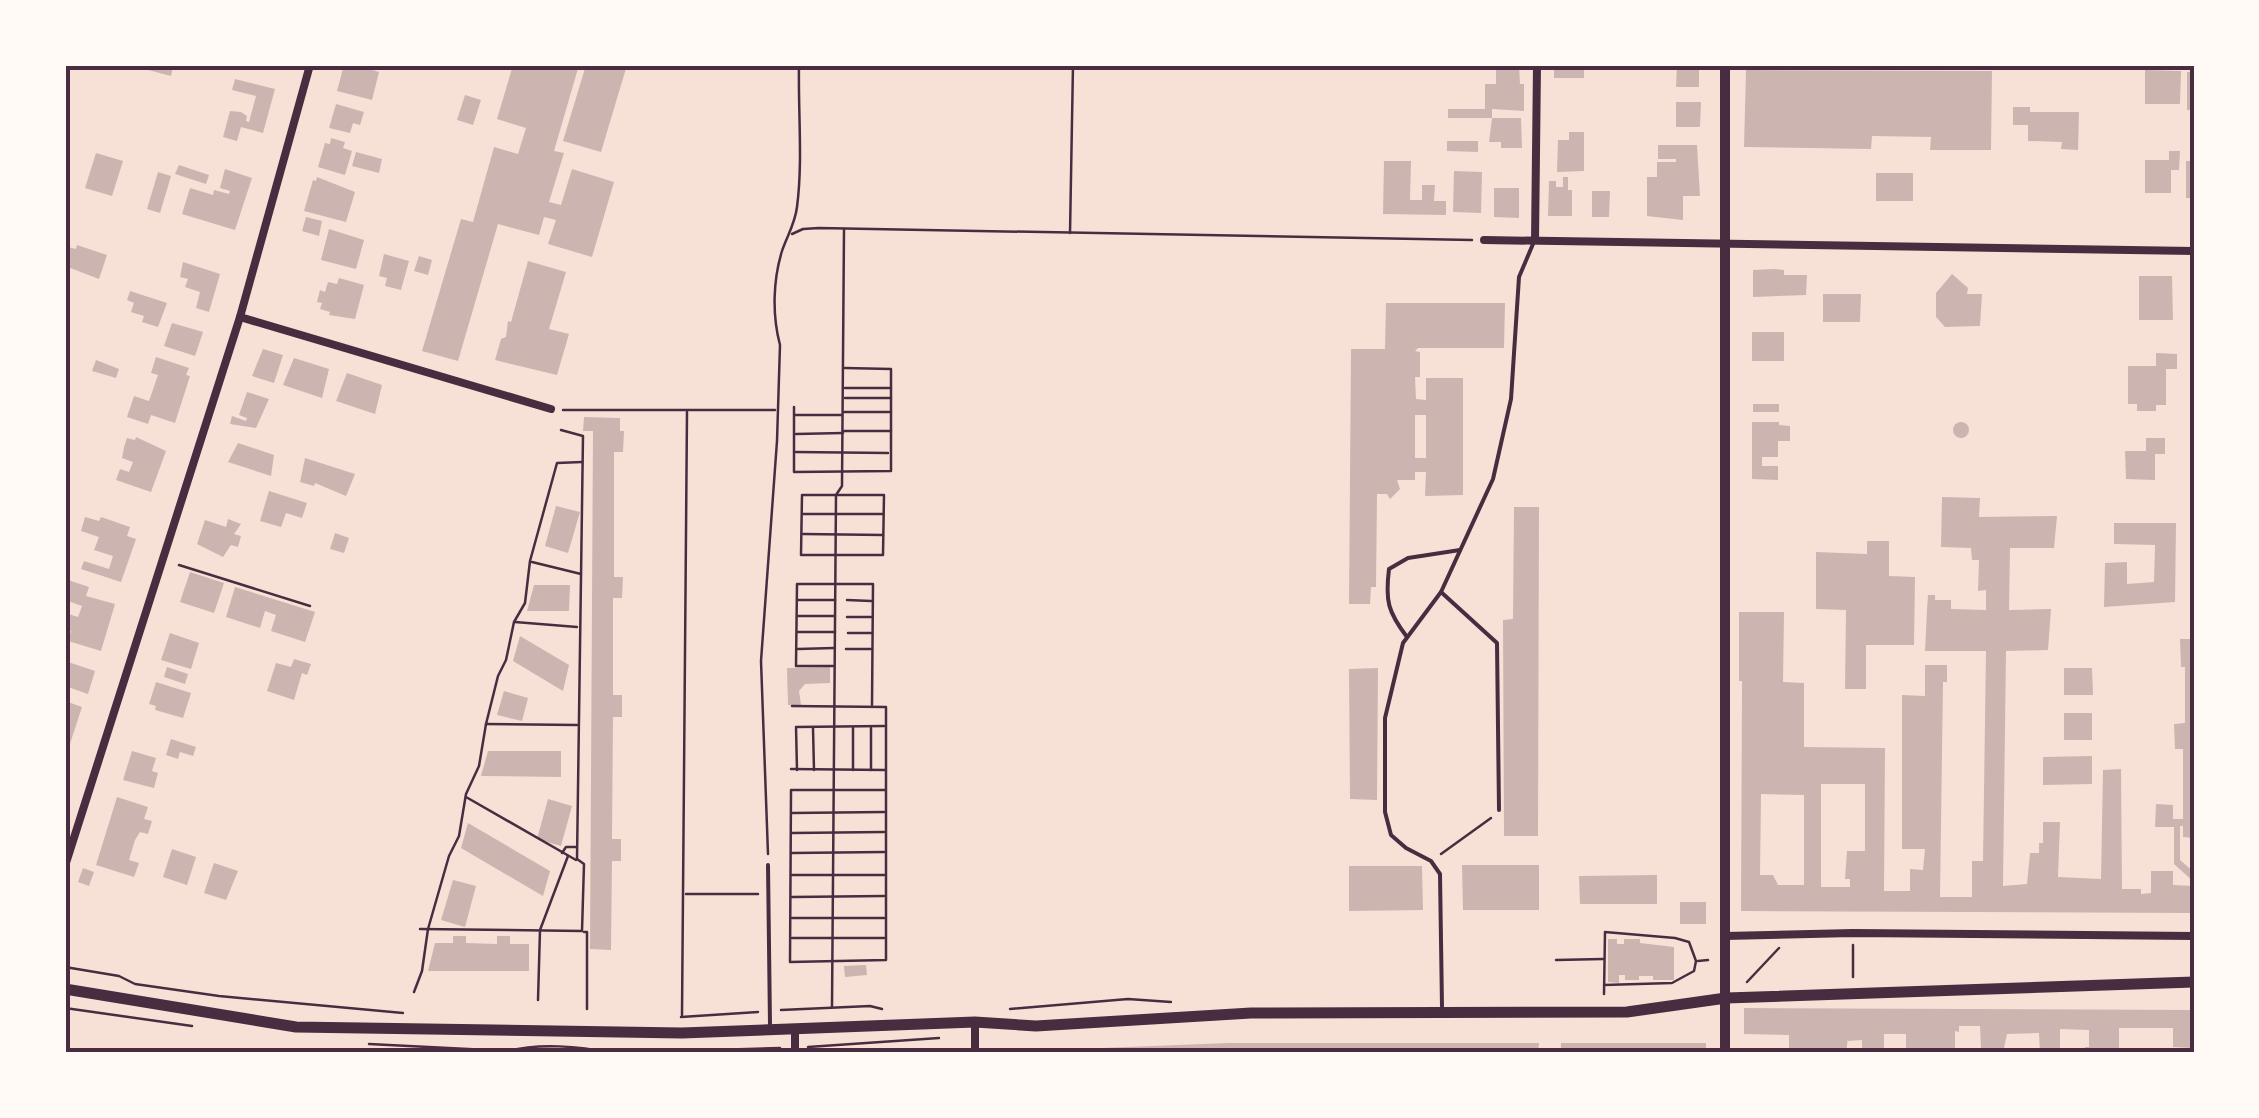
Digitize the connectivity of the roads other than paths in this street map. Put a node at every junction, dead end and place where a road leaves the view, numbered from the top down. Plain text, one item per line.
1 (310, 65) edge
2 (1538, 65) edge
3 (1724, 65) edge
4 (1484, 240) road end
5 (1535, 240) junction
6 (1724, 243) junction
7 (2194, 252) edge
8 (240, 317) junction
9 (551, 410) road end
10 (1460, 550) junction
11 (1441, 592) junction
12 (1407, 637) junction
13 (1498, 810) road end
14 (768, 865) road end
15 (65, 866) edge
16 (1725, 936) junction
17 (2194, 936) edge
18 (2194, 982) edge
19 (65, 989) edge
20 (1726, 998) junction
21 (1442, 1013) junction
22 (976, 1022) junction
23 (795, 1030) junction
24 (770, 1032) junction
25 (795, 1053) edge
26 (975, 1053) edge
27 (1725, 1053) edge

1 - 8 street
2 - 5 street
3 - 6 street
4 - 5 street
5 - 6 street
5 - 10 lane
6 - 7 street
6 - 16 street
8 - 9 street
8 - 15 street
10 - 11 lane
10 - 12 lane
11 - 12 lane
11 - 13 lane
12 - 21 lane
14 - 24 lane
16 - 17 street
16 - 20 street
18 - 20 main road
19 - 24 main road
20 - 21 main road
20 - 27 street
21 - 22 main road
22 - 23 main road
22 - 26 street
23 - 24 main road
23 - 25 street

